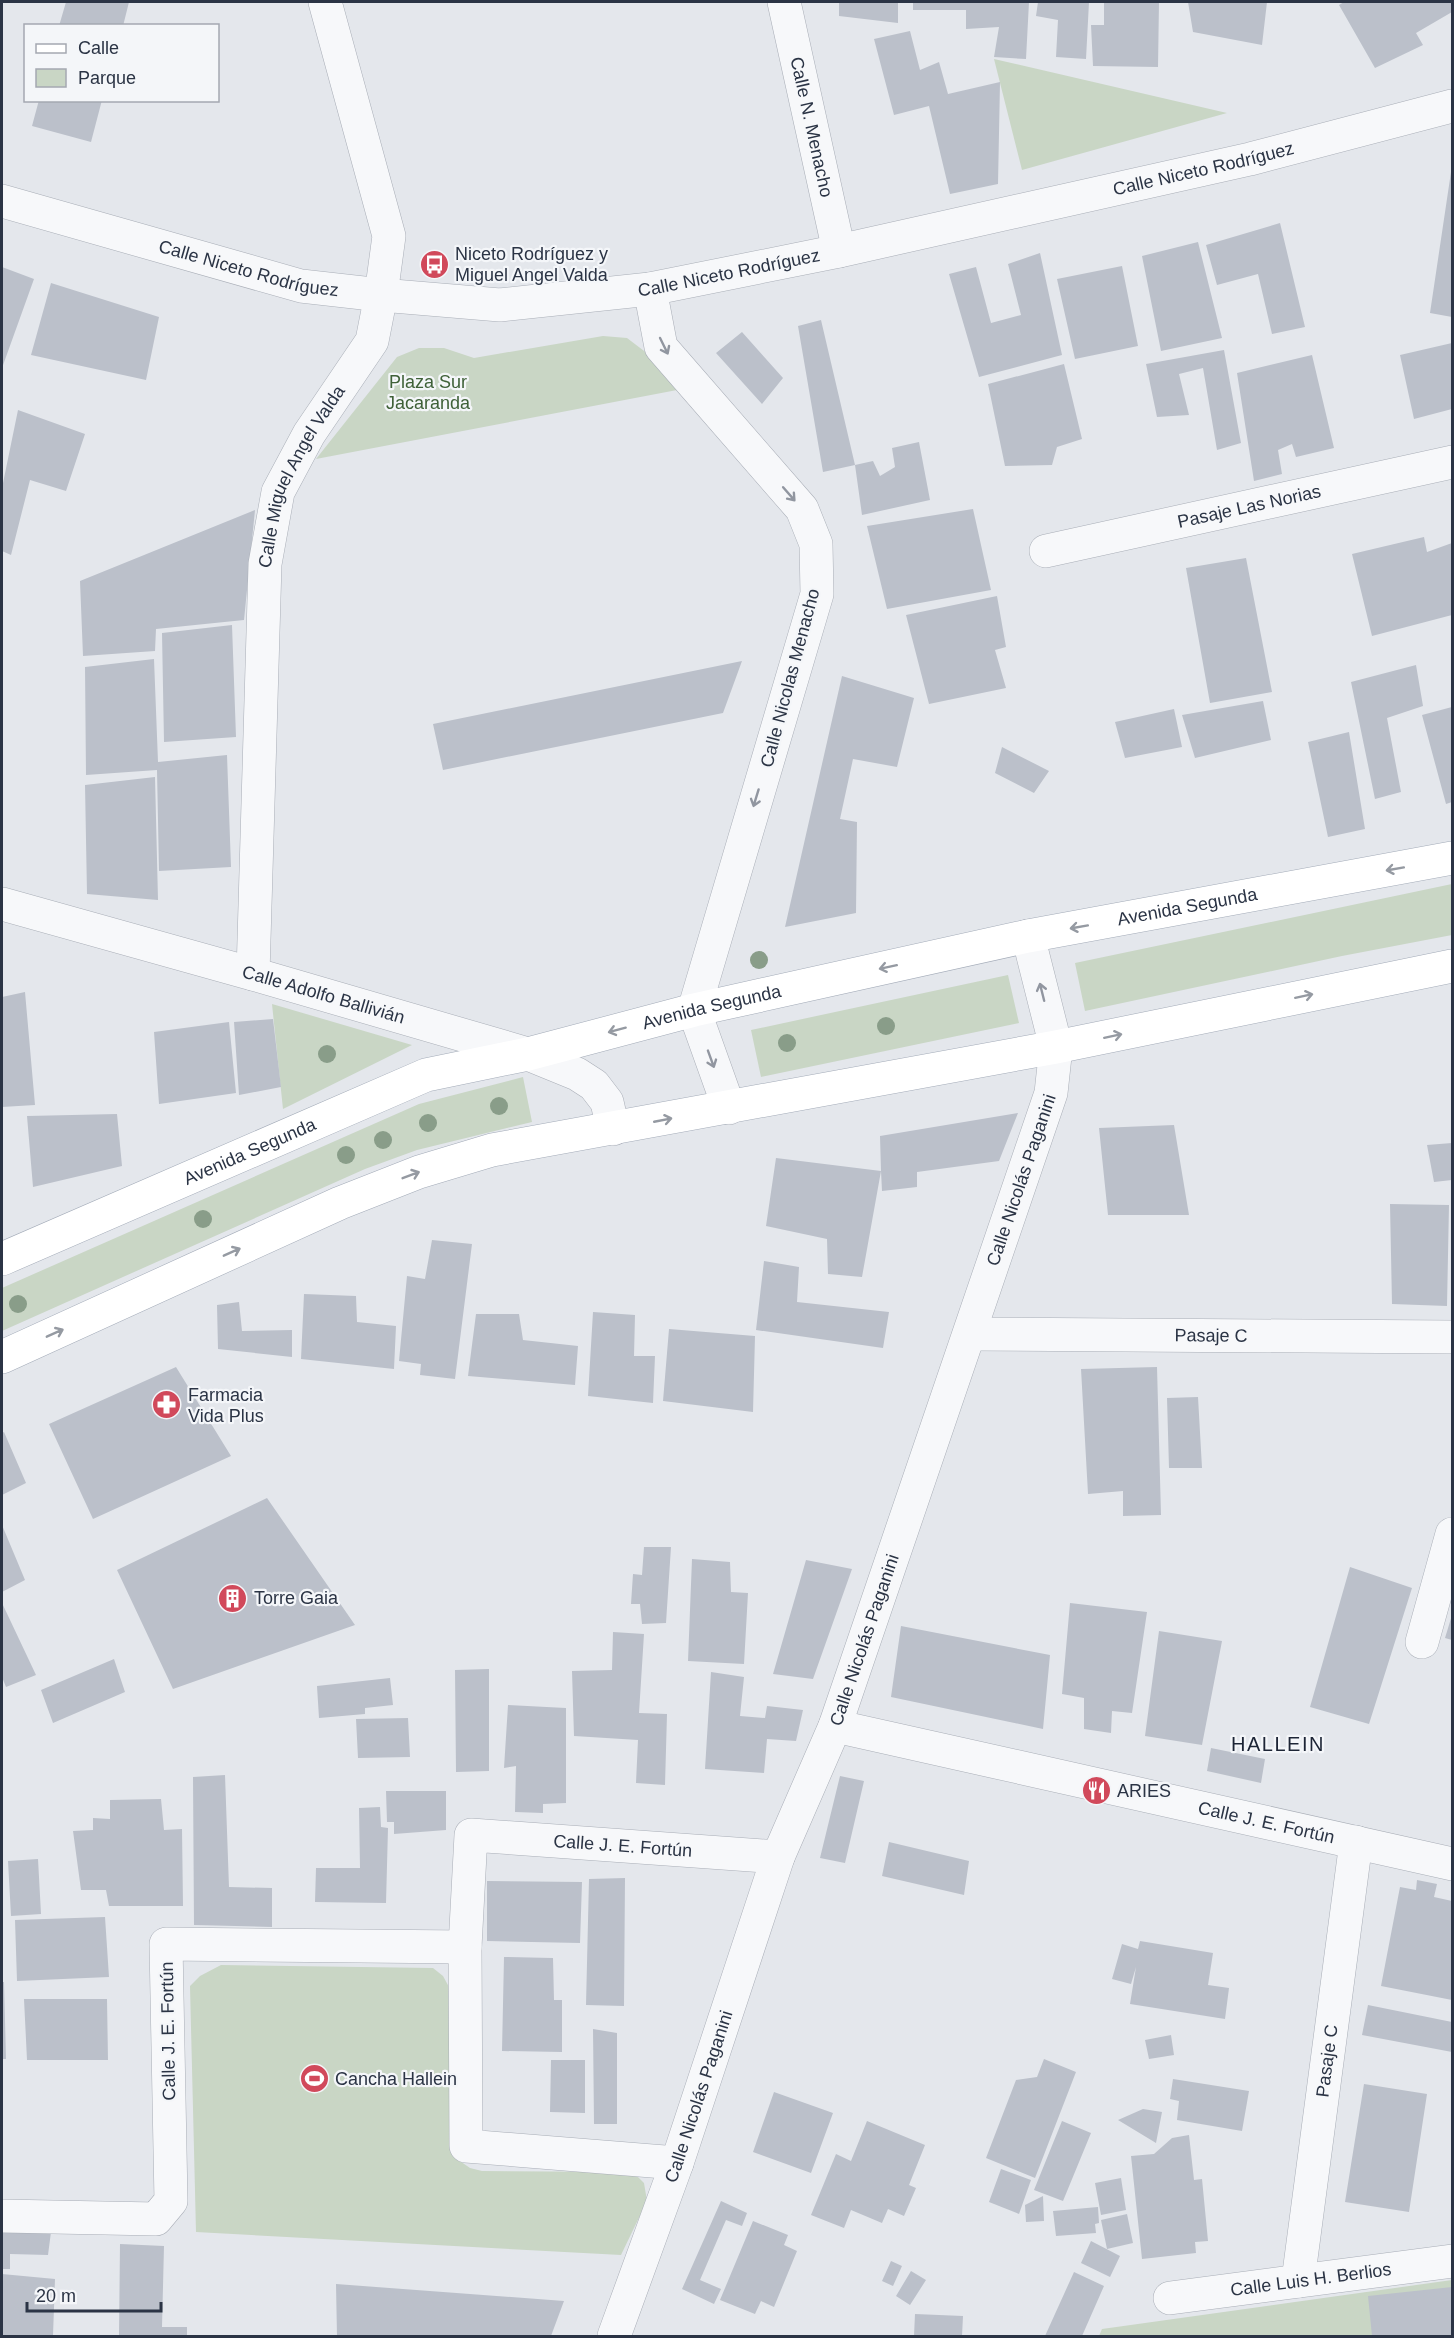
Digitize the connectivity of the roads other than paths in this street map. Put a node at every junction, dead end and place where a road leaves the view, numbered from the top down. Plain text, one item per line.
1 (325, 2) edge
2 (784, 2) edge
3 (1452, 106) edge
4 (2, 201) edge
5 (839, 251) junction
6 (650, 290) junction
7 (381, 296) junction
8 (1452, 462) edge
9 (1046, 551) dead end
10 (1452, 858) edge
11 (2, 904) edge
12 (1028, 936) junction
13 (1452, 966) edge
14 (253, 974) junction
15 (694, 1010) junction
16 (1056, 1047) junction
17 (528, 1054) junction
18 (729, 1108) junction
19 (613, 1130) junction
20 (2, 1259) edge
21 (971, 1334) junction
22 (1452, 1336) edge
23 (2, 1357) edge
24 (1452, 1534) edge
25 (1422, 1642) dead end
26 (835, 1726) junction
27 (1356, 1842) junction
28 (778, 1857) junction
29 (1452, 1864) edge
30 (465, 1947) junction
31 (677, 2163) junction
32 (2, 2216) edge
33 (1452, 2261) edge
34 (1298, 2281) junction
35 (1170, 2298) dead end
36 (614, 2337) edge

1 - 7 street, Calle Miguel Angel Valda
2 - 5 street, Calle N. Menacho
3 - 5 street, Calle Niceto Rodríguez
4 - 7 street, Calle Niceto Rodríguez
5 - 6 street, Calle Niceto Rodríguez
6 - 7 street, Calle Niceto Rodríguez
6 -> 15 street, Calle Nicolas Menacho
7 - 14 street, Calle Miguel Angel Valda
8 - 9 street, Pasaje Las Norias
10 -> 12 main road, Avenida Segunda
11 - 14 street, Calle Adolfo Ballivián
12 -> 15 main road, Avenida Segunda
16 -> 12 street, Calle Nicolás Paganini
16 -> 13 main road
14 - 17 street, Calle Adolfo Ballivián
15 -> 17 main road, Avenida Segunda
15 -> 18 street
16 - 18 main road
16 - 21 street, Calle Nicolás Paganini
17 - 19 street, Calle Adolfo Ballivián
17 - 20 main road, Avenida Segunda
19 -> 18 main road
23 -> 19 main road
21 - 22 street, Pasaje C
21 - 26 street, Calle Nicolás Paganini
24 - 25 street
26 - 27 street, Calle J. E. Fortún
26 - 28 street, Calle Nicolás Paganini
27 - 29 street, Calle J. E. Fortún
27 - 34 street, Pasaje C
28 - 30 street, Calle J. E. Fortún
28 - 31 street, Calle Nicolás Paganini
30 - 31 street, Calle J. E. Fortún
30 - 32 street, Calle J. E. Fortún
31 - 36 street, Calle Nicolás Paganini
33 - 34 street, Calle Luis H. Berlios
34 - 35 street, Calle Luis H. Berlios

